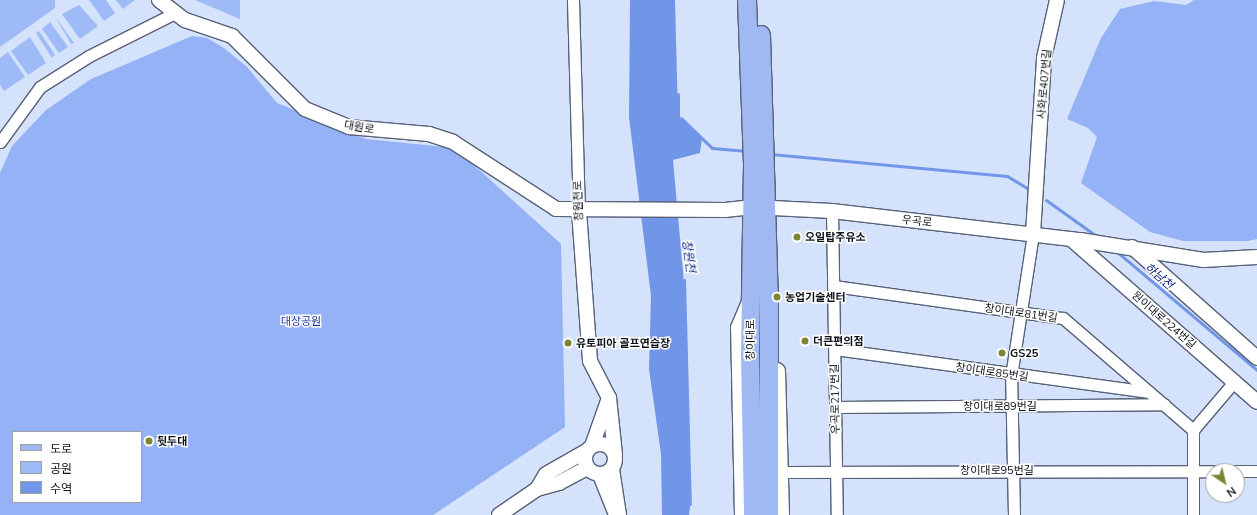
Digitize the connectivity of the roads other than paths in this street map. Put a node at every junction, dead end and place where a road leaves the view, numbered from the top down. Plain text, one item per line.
1 (159, 0) edge
2 (573, 0) edge
3 (747, 0) edge
4 (760, 0) edge
5 (1057, 0) edge
6 (175, 13) junction
7 (759, 141) junction
8 (0, 142) edge
9 (760, 207) junction
10 (579, 211) junction
11 (832, 211) junction
12 (1032, 234) junction
13 (1076, 239) junction
14 (1128, 246) junction
15 (1257, 257) edge
16 (834, 286) junction
17 (769, 297) junction
18 (750, 302) junction
19 (1021, 313) junction
20 (835, 349) junction
21 (1257, 358) edge
22 (1011, 376) junction
23 (1233, 383) junction
24 (1149, 392) junction
25 (609, 398) junction
26 (1257, 402) edge
27 (1164, 404) junction
28 (1012, 406) junction
29 (836, 407) junction
30 (1193, 430) junction
31 (590, 448) junction
32 (614, 454) junction
33 (587, 468) junction
34 (612, 469) junction
35 (1012, 470) junction
36 (837, 471) junction
37 (1205, 471) edge
38 (1245, 471) edge
39 (1257, 471) edge
40 (781, 472) junction
41 (1192, 472) junction
42 (600, 475) junction
43 (537, 489) junction
44 (499, 515) edge
45 (618, 515) edge
46 (743, 515) edge
47 (753, 515) edge
48 (769, 515) edge
49 (781, 515) edge
50 (837, 515) edge
51 (1014, 515) edge
52 (1194, 515) edge

1 - 6 street, 대원로
2 - 10 street, 창원천로
3 - 7 main road
4 - 7 main road
5 - 12 street, 사화로407번길
6 - 8 street
6 - 10 street, 대원로
7 - 9 main road, 창이대로
9 - 10 street, 대원로
9 - 11 street, 우곡로
9 - 17 main road, 창이대로
9 - 18 main road, 창이대로
10 - 25 street, 창원천로
11 - 12 street, 우곡로
11 - 16 street, 우곡로217번길
12 - 13 street, 우곡로
12 - 19 street
13 - 14 street, 우곡로
13 - 23 street, 원이대로224번길
14 - 15 street
14 - 21 street
16 - 19 street, 창이대로81번길
16 - 20 street, 우곡로217번길
17 - 40 main road
17 - 48 main road, 창이대로
18 - 46 main road
18 - 47 main road, 창이대로
19 - 22 street
19 - 24 street, 창이대로81번길
20 - 22 street, 창이대로85번길
20 - 29 street, 우곡로217번길
22 - 24 street, 창이대로85번길
22 - 28 street
23 - 26 street, 원이대로224번길
23 - 30 street
24 - 27 street, 창이대로81번길
25 - 31 street
25 - 32 street
27 - 28 street, 창이대로89번길
27 - 30 street, 창이대로81번길
28 - 29 street, 창이대로89번길
28 - 35 street
29 - 36 street, 우곡로217번길
30 - 41 street
31 - 32 street
31 - 33 street
31 - 43 street
32 - 34 street
33 - 42 street
33 - 43 street
34 - 42 street
34 - 45 street
35 - 36 street, 창이대로95번길
35 - 41 street, 창이대로95번길
35 - 51 street
36 - 40 street, 창이대로95번길
36 - 50 street, 우곡로217번길
37 - 41 street, 창이대로95번길
38 - 39 street
40 - 49 main road
41 - 52 street
42 - 45 street
43 - 44 street

